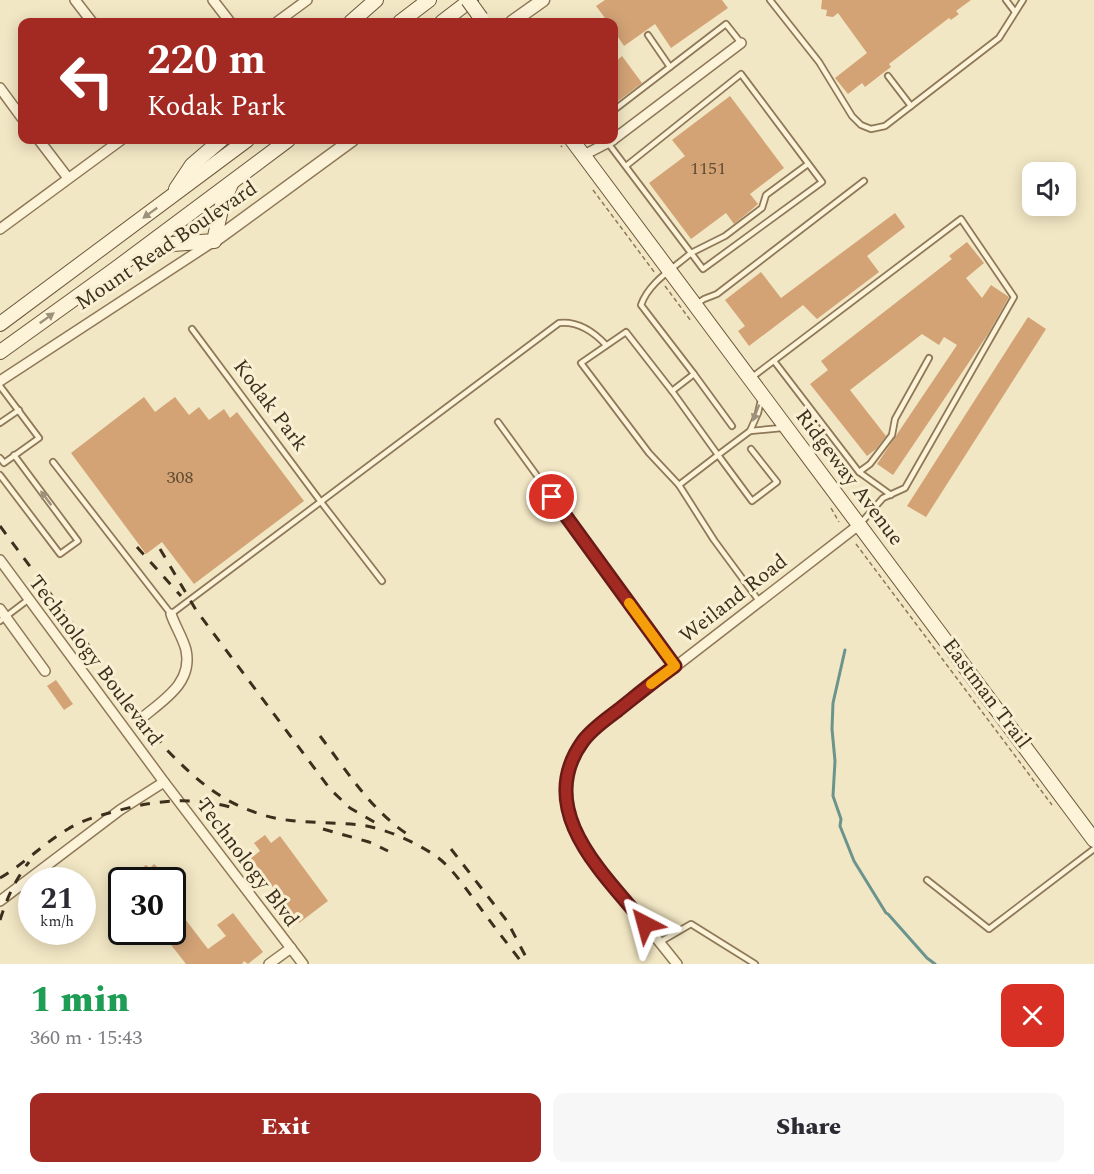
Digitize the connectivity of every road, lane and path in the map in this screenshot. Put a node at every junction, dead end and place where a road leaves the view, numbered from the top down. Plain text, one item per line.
1 (75, 0) edge
2 (213, 0) edge
3 (307, 0) edge
4 (376, 0) edge
5 (429, 0) edge
6 (470, 0) edge
7 (543, 0) edge
8 (770, 0) edge
9 (1006, 0) edge
10 (1023, 0) edge
11 (1016, 12) junction
12 (89, 18) edge
13 (227, 18) edge
14 (282, 18) edge
15 (356, 18) edge
16 (405, 18) edge
17 (447, 18) edge
18 (482, 18) edge
19 (518, 18) edge
20 (648, 35) dead end
21 (741, 43) joint
22 (670, 67) junction
23 (888, 76) dead end
24 (0, 88) edge
25 (910, 106) junction
26 (618, 107) edge
27 (18, 113) edge
28 (618, 135) edge
29 (42, 144) edge
30 (115, 144) edge
31 (216, 144) edge
32 (242, 144) edge
33 (283, 144) edge
34 (347, 144) edge
35 (576, 144) edge
36 (604, 144) edge
37 (613, 144) edge
38 (584, 155) junction
39 (808, 164) junction
40 (626, 166) junction
41 (68, 178) junction
42 (864, 181) dead end
43 (232, 182) junction
44 (169, 200) junction
45 (0, 229) edge
46 (214, 241) junction
47 (692, 253) junction
48 (114, 270) junction
49 (671, 271) junction
50 (696, 304) junction
51 (0, 324) edge
52 (192, 329) dead end
53 (606, 345) junction
54 (0, 352) edge
55 (929, 358) dead end
56 (774, 361) junction
57 (694, 374) junction
58 (751, 378) junction
59 (0, 381) edge
60 (0, 386) edge
61 (672, 391) junction
62 (762, 394) junction
63 (19, 410) junction
64 (498, 422) dead end
65 (0, 423) edge
66 (732, 426) dead end
67 (788, 429) junction
68 (750, 431) junction
69 (751, 449) dead end
70 (14, 455) junction
71 (718, 455) junction
72 (0, 458) edge
73 (53, 462) dead end
74 (2, 465) edge
75 (859, 472) junction
76 (0, 475) edge
77 (679, 485) junction
78 (891, 495) junction
79 (321, 502) junction
80 (829, 506) dead end
81 (838, 522) dead end
82 (860, 524) junction
83 (856, 544) dead end
84 (0, 560) edge
85 (382, 581) dead end
86 (29, 599) junction
87 (759, 601) junction
88 (171, 614) junction
89 (2, 616) edge
90 (675, 666) junction
91 (45, 671) dead end
92 (143, 717) dead end
93 (164, 782) junction
94 (1055, 808) dead end
95 (1094, 840) edge
96 (1094, 849) edge
97 (927, 880) dead end
98 (0, 901) edge
99 (660, 942) junction
100 (291, 948) junction
101 (269, 964) edge
102 (303, 964) edge
103 (677, 964) edge
104 (755, 964) edge

1 - 12 street
2 - 13 street
3 - 14 street
4 - 15 main road
5 - 16 main road
6 - 17 main road
6 - 18 main road, bridge
7 - 19 street
8 - 25 lane
9 - 11 lane
10 - 11 lane
11 - 25 lane
20 - 22 lane
21 - 22 lane
21 - 28 street
22 - 26 lane
23 - 25 lane
24 - 27 street
29 - 41 street
30 - 41 street
31 - 44 main road
32 - 44 main road, Mount Read Boulevard
33 - 43 main road, Mount Read Boulevard
34 - 46 street, Mount Read Boulevard
35 - 38 main road, Ridgeway Avenue
36 - 38 street
37 - 40 lane
38 - 49 main road, Ridgeway Avenue
39 - 40 lane
39 - 47 lane
39 - 47 lane
40 - 47 lane
41 - 45 street
42 - 50 lane
43 - 46 main road
43 - 48 main road, Mount Read Boulevard
44 -> 51 main road, Mount Read Boulevard
46 - 48 main road
46 - 59 street, Mount Read Boulevard
47 - 49 lane
54 -> 48 main road, Mount Read Boulevard
49 - 50 main road, Ridgeway Avenue
49 - 57 lane
50 - 58 main road, Ridgeway Avenue
52 - 79 lane, Kodak Park
53 - 61 lane
53 - 77 lane
53 - 79 lane
55 - 75 lane
56 - 58 lane
56 - 75 lane
56 - 78 lane
57 - 61 lane
57 - 66 lane
58 - 62 main road, Ridgeway Avenue
60 - 63 lane
61 - 71 lane
62 - 67 main road, Ridgeway Avenue
62 -> 68 lane
63 - 65 lane
63 - 70 lane
64 - 90 lane
67 - 68 lane
67 - 82 main road, Ridgeway Avenue
68 - 71 lane
69 - 71 lane
70 - 74 lane
76 -> 70 lane
71 - 77 lane
72 - 74 lane
73 - 88 lane
75 - 78 lane
77 - 87 lane
78 - 82 lane
79 - 85 lane, Kodak Park
79 - 88 lane
80 - 81 path
82 - 87 street, Weiland Road
82 - 95 main road, Ridgeway Avenue
83 - 94 path, Eastman Trail
84 - 86 street, Technology Boulevard
86 - 89 lane
86 - 93 street, Technology Boulevard
87 - 90 street, Weiland Road
88 - 92 street
89 - 91 street
90 - 99 street, Weiland Road
93 - 98 street
93 - 100 street, Technology Blvd
96 - 97 lane
99 - 103 street, Weiland Road
99 - 104 lane
100 - 101 street
100 - 102 street, Technology Blvd

